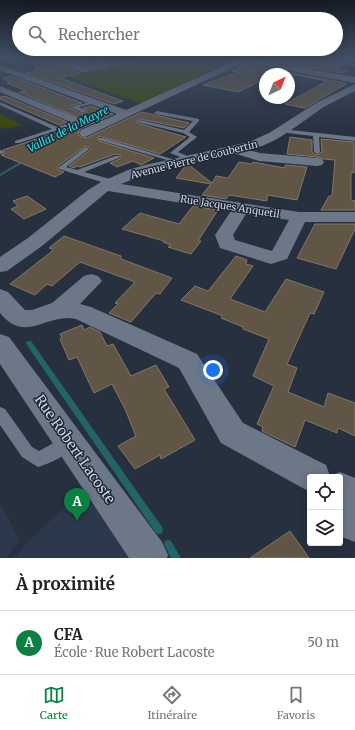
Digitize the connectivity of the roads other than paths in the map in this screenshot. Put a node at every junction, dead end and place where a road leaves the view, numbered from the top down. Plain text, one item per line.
1 (43, 83) edge
2 (186, 83) edge
3 (339, 83) edge
4 (353, 87) edge
5 (0, 89) edge
6 (18, 96) junction
7 (0, 102) edge
8 (94, 102) junction
9 (83, 111) dead end
10 (157, 113) dead end
11 (127, 114) junction
12 (79, 122) joint
13 (140, 122) dead end
14 (57, 129) junction
15 (281, 131) junction
16 (185, 132) junction
17 (86, 133) dead end
18 (316, 135) junction
19 (101, 138) dead end
20 (355, 139) edge
21 (16, 142) dead end
22 (86, 149) dead end
23 (234, 149) junction
24 (117, 157) dead end
25 (317, 157) joint
26 (185, 161) junction
27 (76, 173) junction
28 (109, 183) junction
29 (241, 208) junction
30 (299, 217) junction
31 (355, 217) edge
32 (0, 266) edge
33 (91, 281) dead end
34 (0, 297) edge
35 (59, 310) junction
36 (0, 344) edge
37 (0, 413) edge
38 (70, 441) junction
39 (308, 474) edge
40 (343, 490) edge
41 (355, 496) edge
42 (343, 508) edge
43 (355, 524) edge
44 (150, 556) edge

1 - 8 street
2 - 11 street
3 - 4 street
4 - 15 street, Avenue Pierre de Coubertin
5 - 6 street
6 - 7 lane
6 - 12 street
7 - 14 lane
8 - 9 lane
8 - 11 street
10 - 16 lane
11 - 17 street
12 - 14 lane
13 - 16 lane
14 - 21 lane
15 - 18 lane
15 - 23 street, Avenue Pierre de Coubertin
16 - 26 lane
18 - 20 lane
18 - 25 lane
19 - 26 lane
22 - 27 lane
23 - 25 street
23 - 26 street, Avenue Pierre de Coubertin
24 - 27 lane
26 - 28 street, Avenue Pierre de Coubertin
27 - 28 lane
28 - 29 street, Rue Jacques Anquetil
28 - 32 street, Avenue Pierre de Coubertin
29 - 30 street, Rue Jacques Anquetil
29 - 30 street
30 - 31 street, Rue Jacques Anquetil
33 - 35 street
34 - 35 street
35 - 39 street
36 - 38 street, Rue Robert Lacoste
37 - 38 lane
38 - 44 street, Rue Robert Lacoste
40 - 41 street
42 - 43 street

